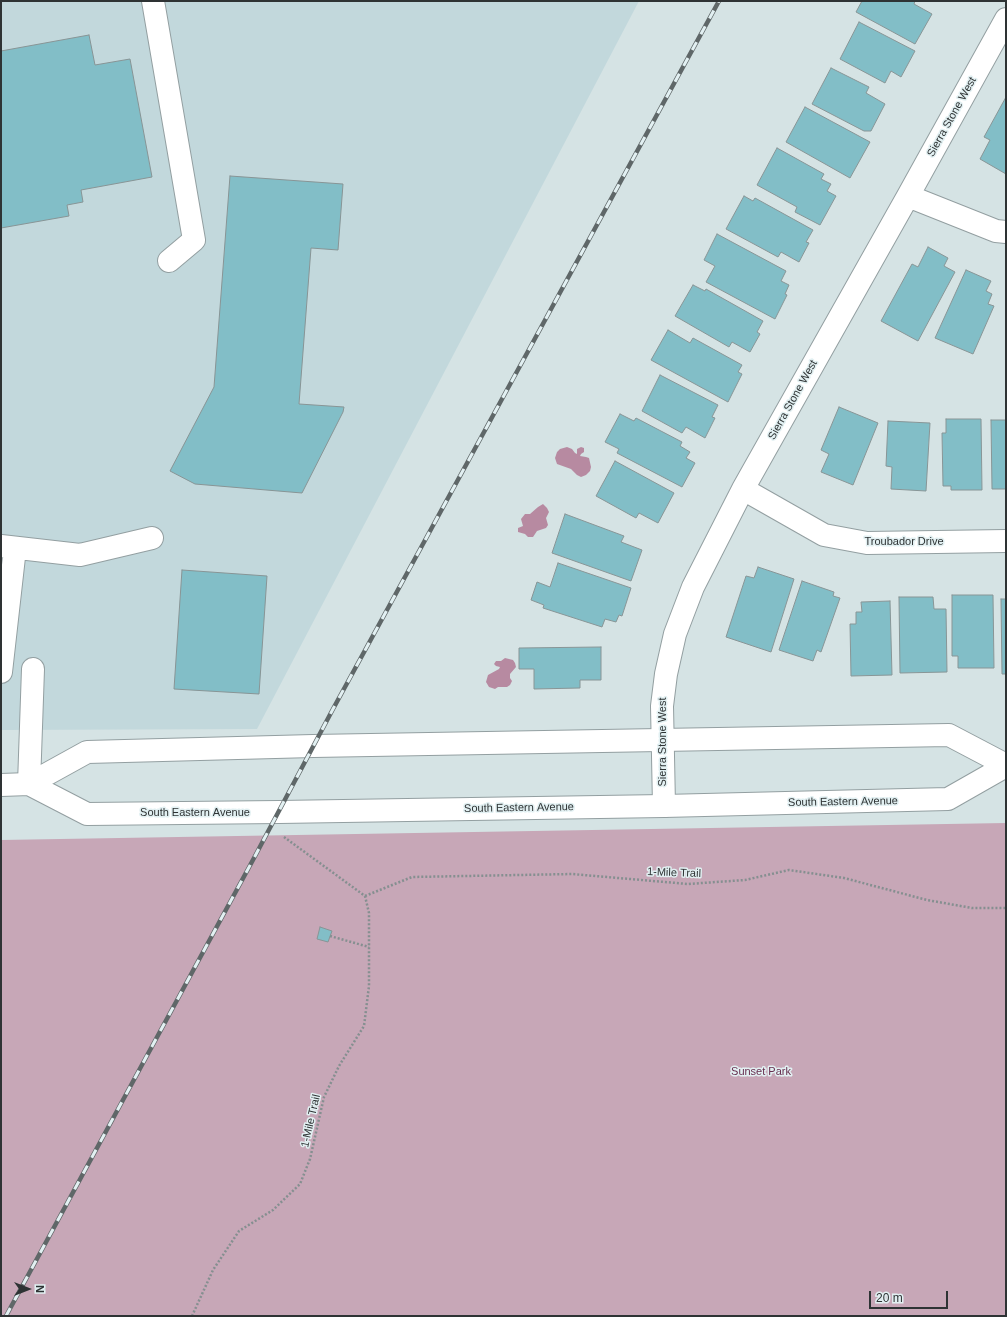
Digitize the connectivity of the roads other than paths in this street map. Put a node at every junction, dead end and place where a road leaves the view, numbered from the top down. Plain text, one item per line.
1 (152, 1) edge
2 (1006, 19) edge
3 (908, 196) junction
4 (1006, 232) edge
5 (169, 261) dead end
6 (743, 490) junction
7 (152, 538) dead end
8 (1006, 541) edge
9 (8, 547) edge
10 (33, 669) dead end
11 (1, 672) edge
12 (662, 740) junction
13 (1006, 765) edge
14 (29, 784) junction
15 (1, 785) edge
16 (664, 806) junction

1 - 5 main road
2 - 3 main road, Sierra Stone West
3 - 4 main road
3 - 6 main road, Sierra Stone West
6 - 8 main road, Troubador Drive
6 - 12 main road, Sierra Stone West
7 - 9 main road
9 - 11 main road
10 - 14 main road
12 - 13 main road, South Eastern Avenue
12 - 14 main road, South Eastern Avenue
12 - 16 main road, Sierra Stone West
13 - 16 main road, South Eastern Avenue
14 - 15 main road, South Eastern Avenue
14 - 16 main road, South Eastern Avenue

